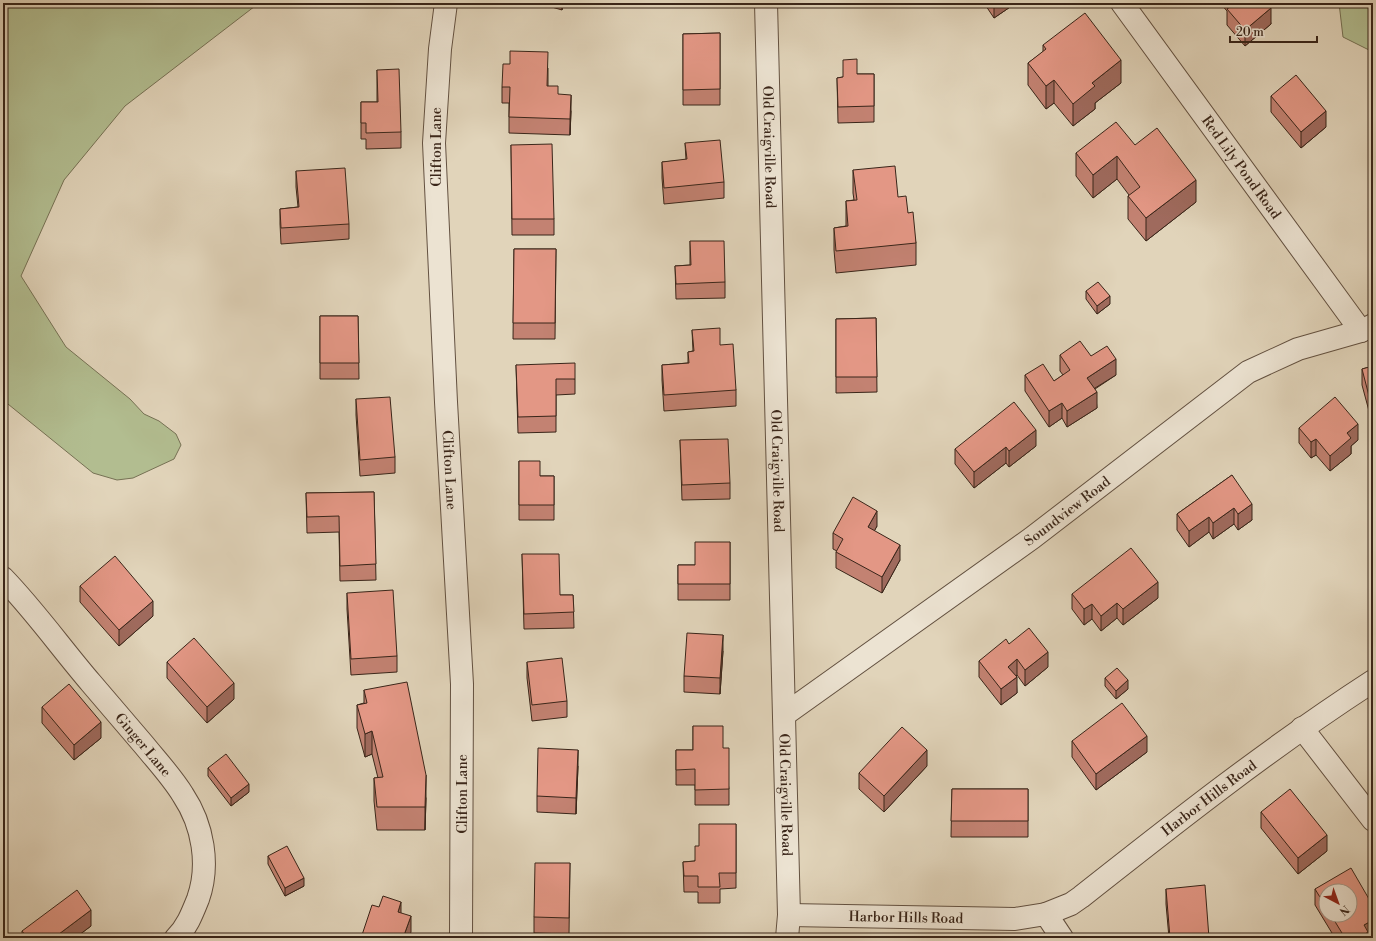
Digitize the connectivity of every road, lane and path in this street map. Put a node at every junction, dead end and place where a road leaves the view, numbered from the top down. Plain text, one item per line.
1 (446, 3) edge
2 (766, 3) edge
3 (1122, 3) edge
4 (1367, 328) edge
5 (3, 578) edge
6 (1373, 681) edge
7 (784, 715) junction
8 (1302, 728) junction
9 (1373, 820) edge
10 (1046, 914) junction
11 (789, 915) junction
12 (176, 938) edge
13 (461, 938) edge
14 (787, 938) edge
15 (1062, 938) edge

1 - 13 street, Clifton Lane
2 - 7 street, Old Craigville Road
3 - 4 street, Red Lily Pond Road
4 - 7 street, Soundview Road
5 - 12 street, Ginger Lane
6 - 8 street, Harbor Hills Road
7 - 11 street, Old Craigville Road
8 - 9 street
8 - 10 street, Harbor Hills Road
10 - 11 street, Harbor Hills Road
10 - 15 street
11 - 14 street, Old Craigville Road

